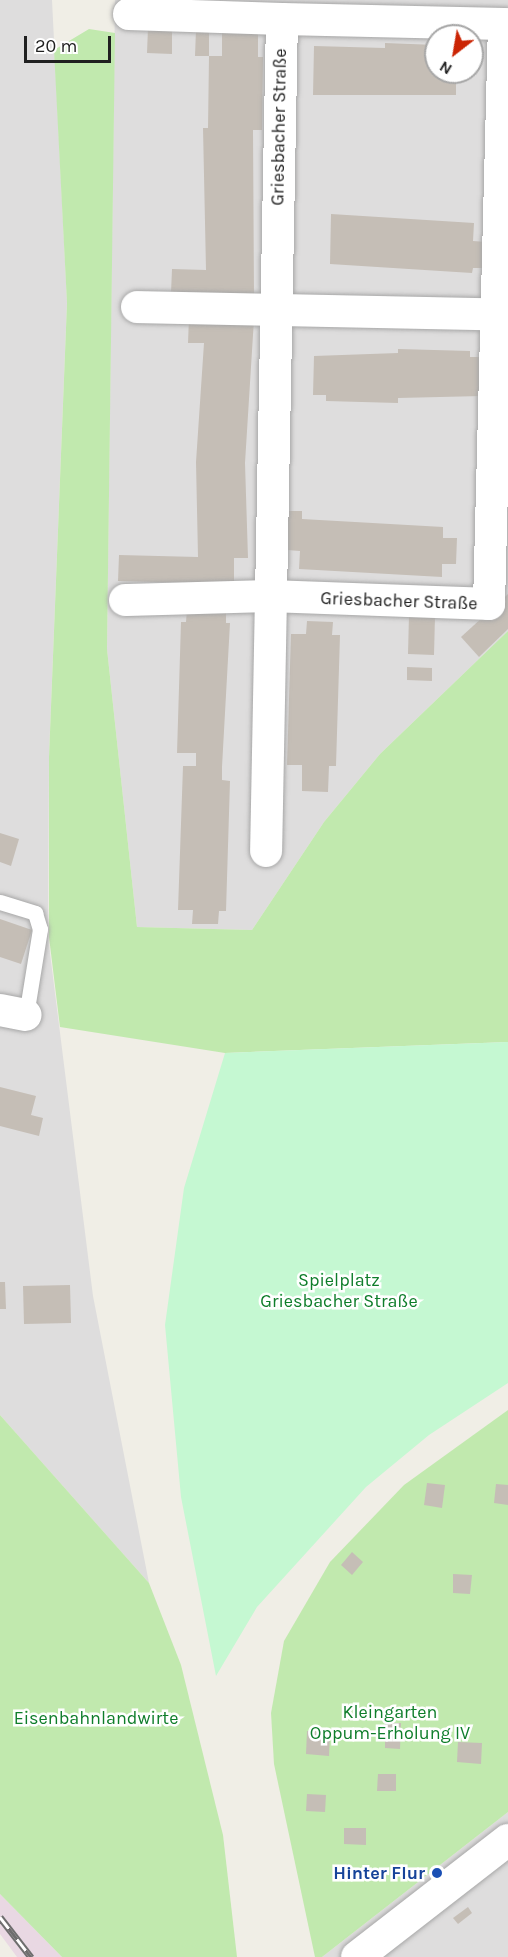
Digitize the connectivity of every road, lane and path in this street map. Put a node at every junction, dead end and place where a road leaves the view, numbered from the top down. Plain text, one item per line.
1 (129, 14) dead end
2 (282, 19) junction
3 (506, 24) edge
4 (275, 306) junction
5 (137, 307) dead end
6 (502, 315) edge
7 (271, 596) junction
8 (125, 600) dead end
9 (266, 851) dead end
10 (0, 902) edge
11 (13, 1012) edge
12 (508, 1840) edge
13 (357, 1957) edge

1 - 2 street, Griesbacher Straße
2 - 3 street, Griesbacher Straße
2 - 4 street, Griesbacher Straße
3 - 6 street, Griesbacher Straße
4 - 5 street
4 - 6 street
4 - 7 street, Griesbacher Straße
6 - 7 street, Griesbacher Straße
7 - 8 street, Griesbacher Straße
7 - 9 street, Griesbacher Straße
10 - 11 lane
12 - 13 street

